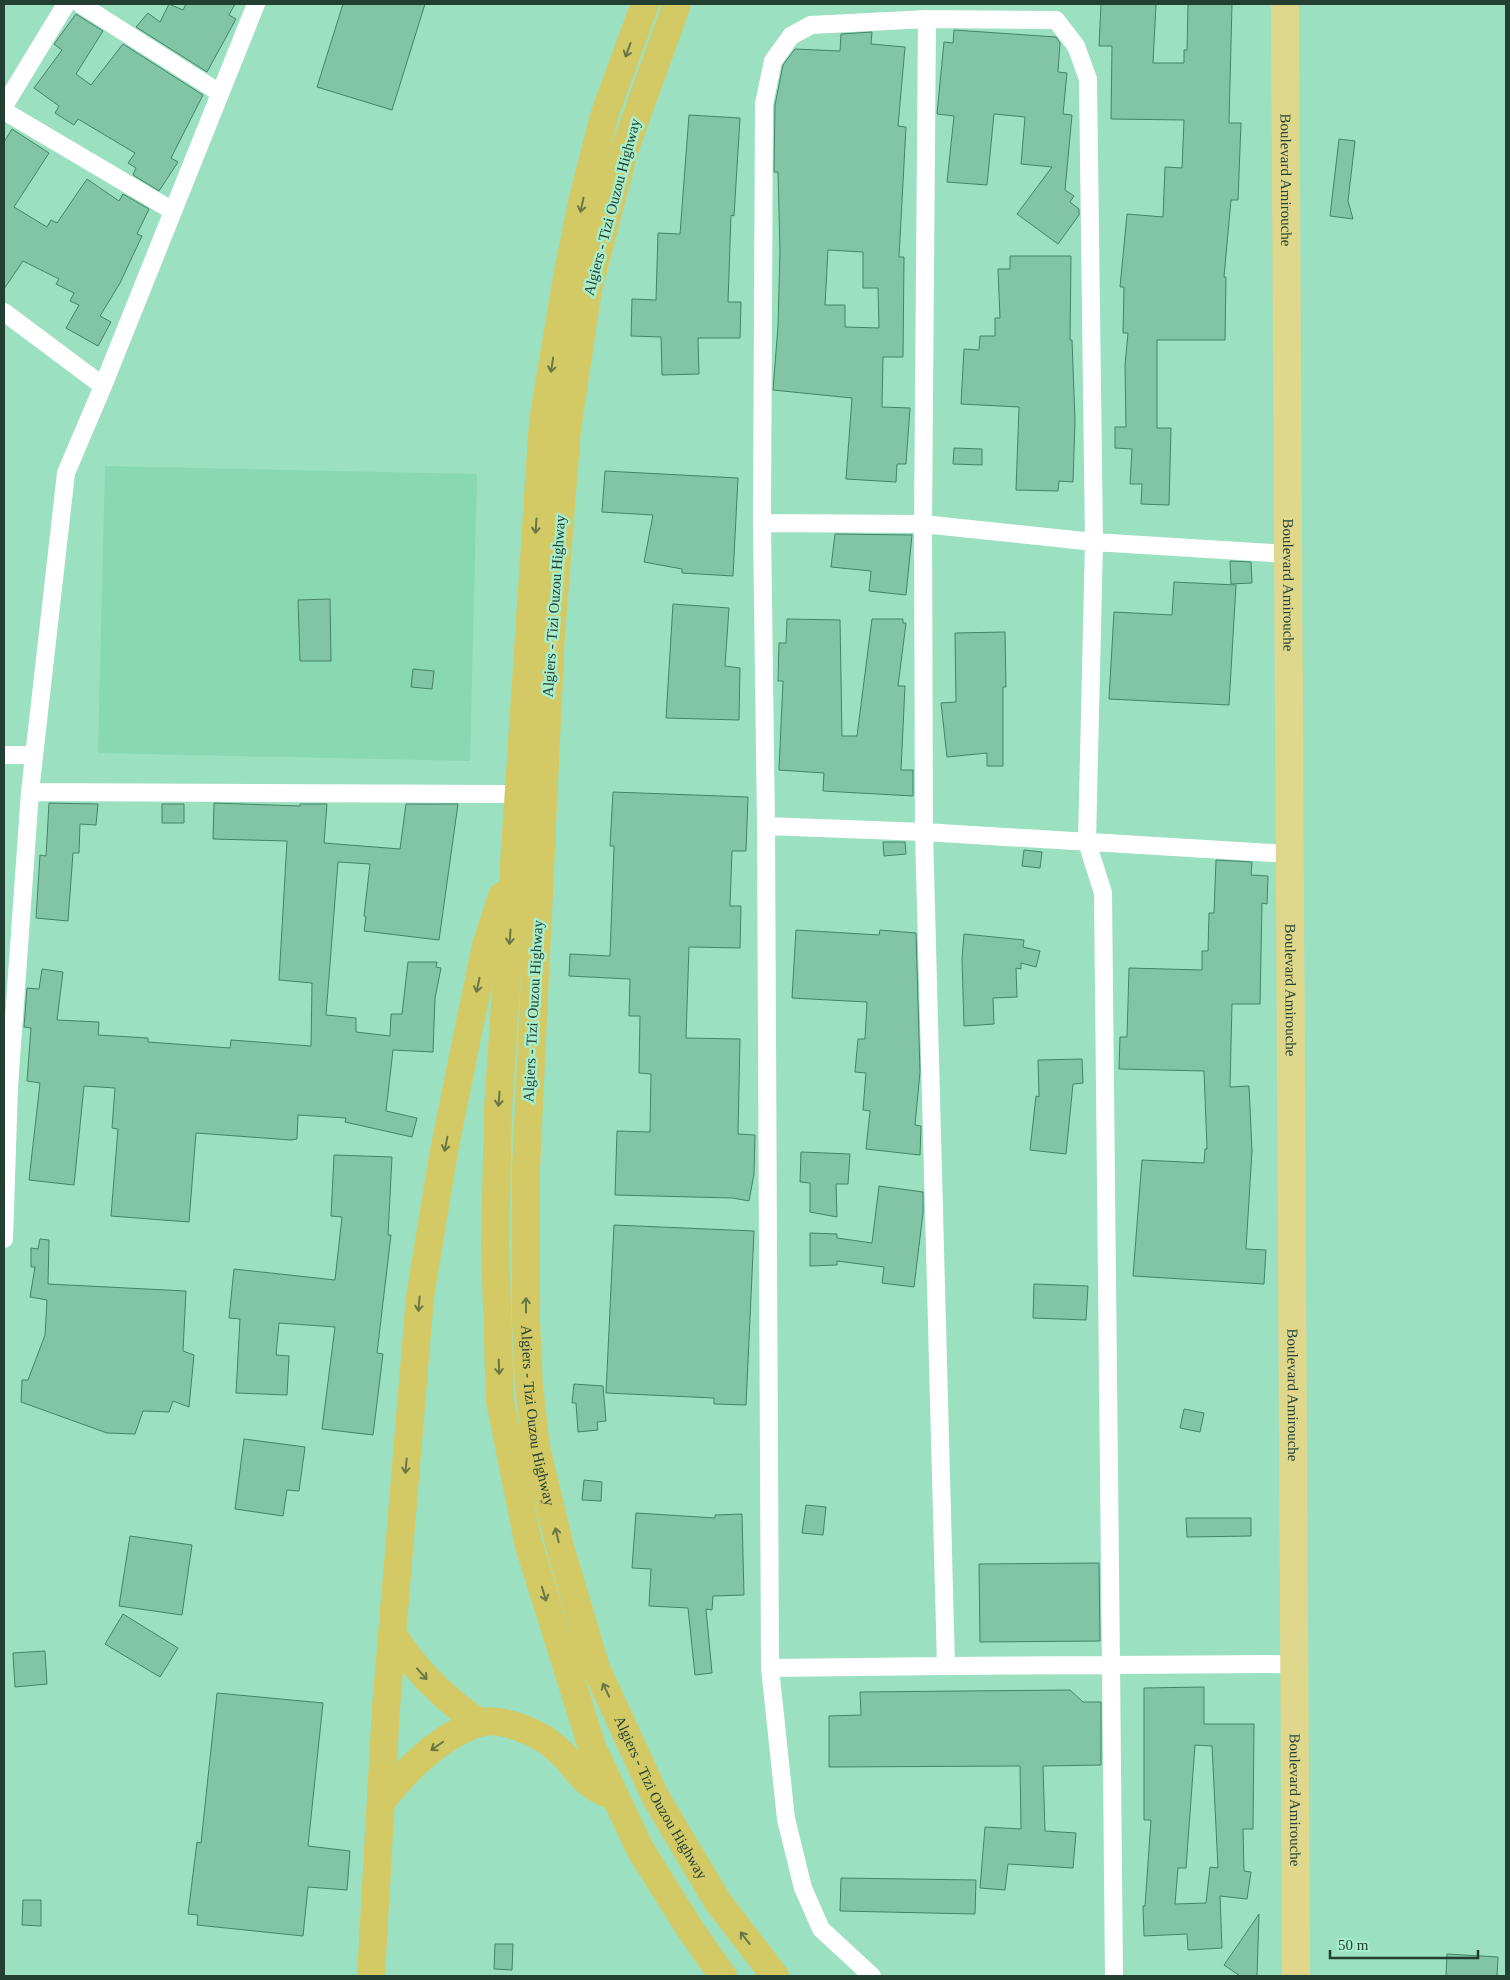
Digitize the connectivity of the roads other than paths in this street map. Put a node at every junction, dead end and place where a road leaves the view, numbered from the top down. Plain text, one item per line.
1 (66, 4) edge
2 (80, 4) edge
3 (256, 4) edge
4 (645, 4) edge
5 (677, 4) edge
6 (1285, 4) edge
7 (927, 19) junction
8 (220, 93) junction
9 (4, 106) edge
10 (4, 111) edge
11 (173, 211) junction
12 (4, 312) edge
13 (103, 386) junction
14 (762, 523) junction
15 (923, 524) junction
16 (1094, 542) junction
17 (1288, 554) junction
18 (4, 755) edge
19 (34, 755) junction
20 (30, 792) junction
21 (519, 794) junction
22 (766, 826) junction
23 (924, 832) junction
24 (1087, 842) junction
25 (516, 854) junction
26 (1290, 854) junction
27 (4, 1239) edge
28 (393, 1635) junction
29 (1294, 1664) junction
30 (1112, 1665) junction
31 (946, 1666) junction
32 (770, 1668) junction
33 (480, 1723) junction
34 (613, 1796) junction
35 (382, 1802) junction
36 (371, 1976) edge
37 (723, 1976) edge
38 (774, 1976) edge
39 (872, 1976) edge
40 (1114, 1976) edge
41 (1296, 1976) edge

1 - 9 street
2 - 8 street
3 - 8 street
4 -> 21 highway, Algiers - Tizi Ouzou Highway
38 -> 5 highway, Algiers - Tizi Ouzou Highway
6 - 17 main road, Boulevard Amirouche
7 - 14 street
7 - 15 street
7 - 16 street
8 - 11 street
10 - 11 street
11 - 13 street
12 - 13 street
13 - 19 street
14 - 15 street
14 - 22 street
15 - 16 street
15 - 23 street
16 - 17 street
16 - 24 street
17 - 26 main road, Boulevard Amirouche
18 - 19 street
19 - 20 street
20 - 21 street
20 - 27 street
21 - 25 highway, Algiers - Tizi Ouzou Highway
22 - 23 street
22 - 32 street
23 - 24 street
23 - 31 street
24 - 26 street
24 - 30 street
25 -> 28 highway
25 -> 34 highway, Algiers - Tizi Ouzou Highway
26 - 29 main road, Boulevard Amirouche
28 -> 33 highway
28 - 35 highway
29 - 30 street
29 - 41 main road, Boulevard Amirouche
30 - 31 street
30 - 40 street
31 - 32 street
32 - 39 street
33 - 34 highway
33 -> 35 highway
34 - 37 highway, Algiers - Tizi Ouzou Highway
35 - 36 highway

